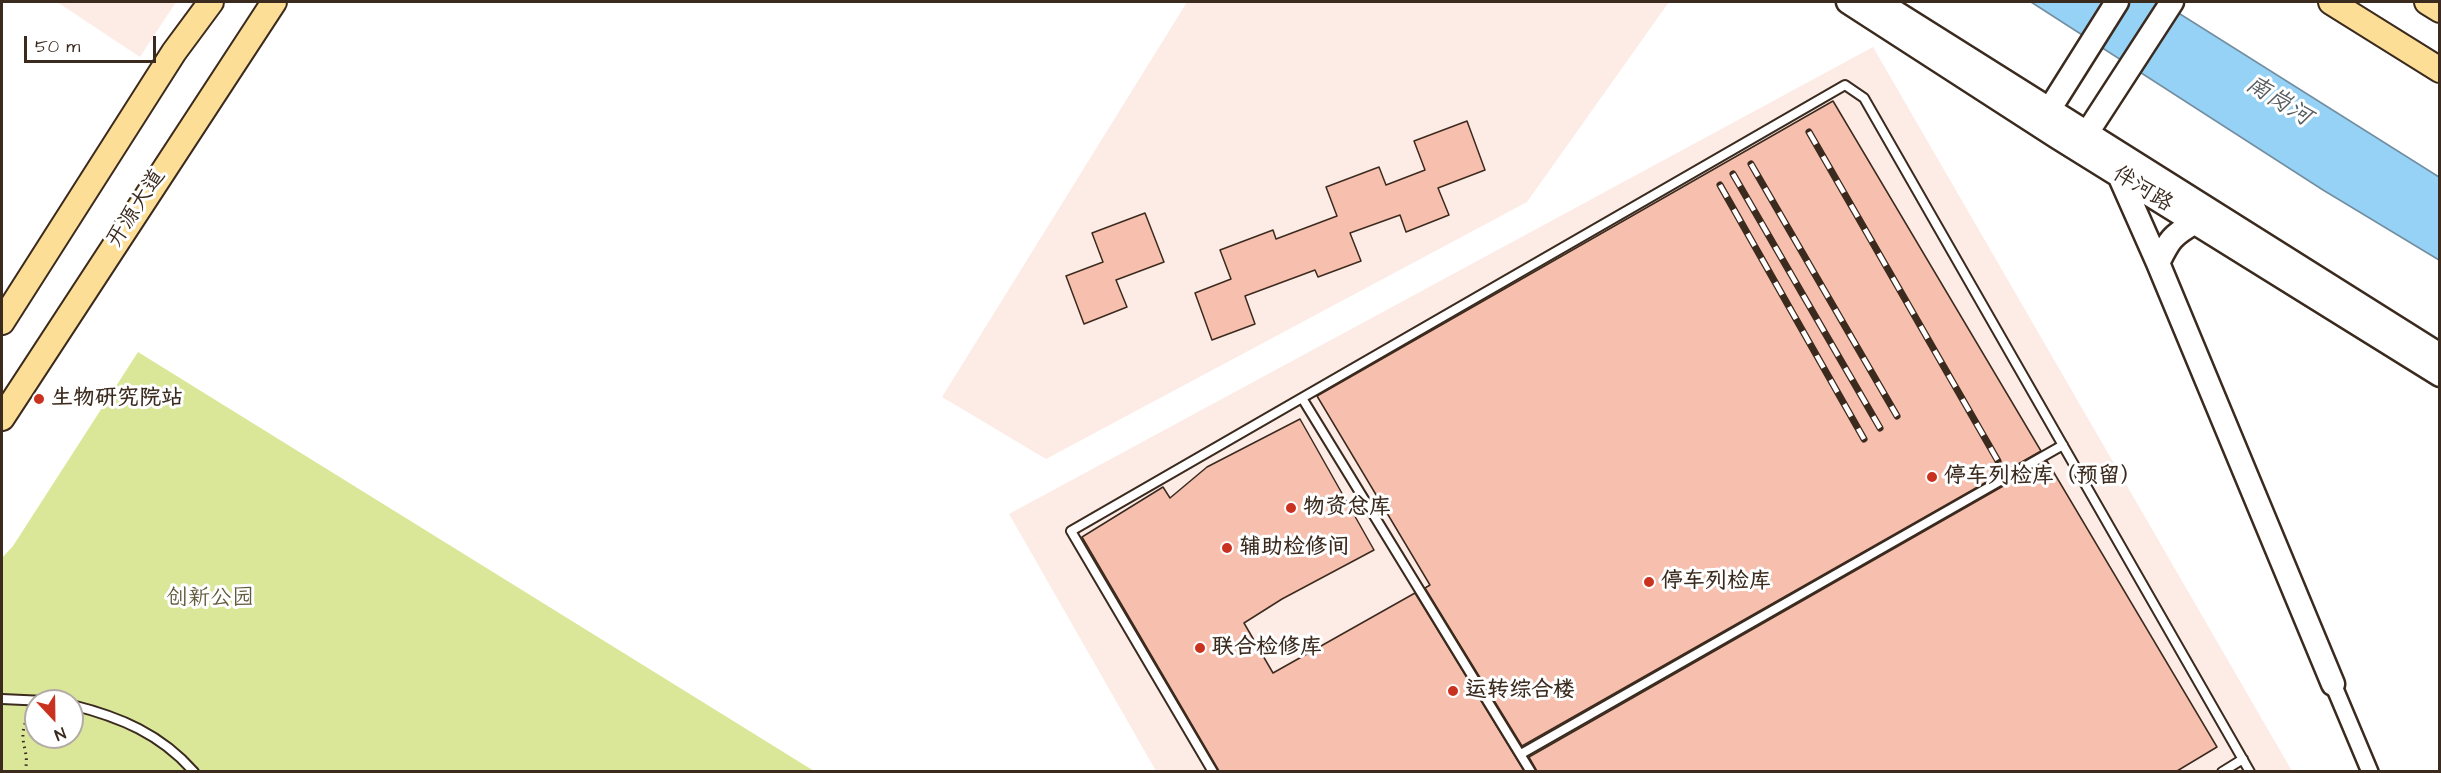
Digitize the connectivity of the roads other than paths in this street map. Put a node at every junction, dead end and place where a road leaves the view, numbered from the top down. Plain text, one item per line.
1 (211, 2) edge
2 (274, 2) edge
3 (1848, 2) edge
4 (1879, 2) edge
5 (2117, 2) edge
6 (2172, 2) edge
7 (2331, 2) edge
8 (2427, 2) edge
9 (2439, 10) edge
10 (2439, 70) edge
11 (2049, 110) junction
12 (2087, 133) junction
13 (2057, 137) junction
14 (2119, 175) junction
15 (2194, 223) junction
16 (2157, 263) junction
17 (2, 322) edge
18 (2439, 355) edge
19 (2439, 375) edge
20 (1302, 398) junction
21 (2, 418) edge
22 (2063, 445) junction
23 (2333, 684) joint
24 (2, 699) edge
25 (24, 700) edge
26 (84, 708) edge
27 (1521, 754) junction
28 (2243, 759) junction
29 (194, 771) edge
30 (1213, 771) edge
31 (1531, 771) edge
32 (2222, 771) edge
33 (2250, 771) edge
34 (2370, 771) edge

1 - 17 main road
2 - 21 main road, 开源大道
3 - 13 street, 伴河路
4 - 11 street, 伴河路
5 - 11 street
6 - 12 street
7 - 10 main road
8 - 9 main road
11 - 12 street, 伴河路
11 - 13 street
12 - 13 street
12 - 18 street, 伴河路
13 - 14 street, 伴河路
14 - 15 street, 伴河路
14 - 16 street
15 - 16 street
15 - 19 street, 伴河路
16 - 23 street
20 - 22 lane
20 - 27 lane
20 - 30 lane
22 - 27 lane
22 - 28 lane
23 - 34 street
24 - 25 lane
26 - 29 lane
27 - 31 lane
28 - 32 lane
28 - 33 lane

